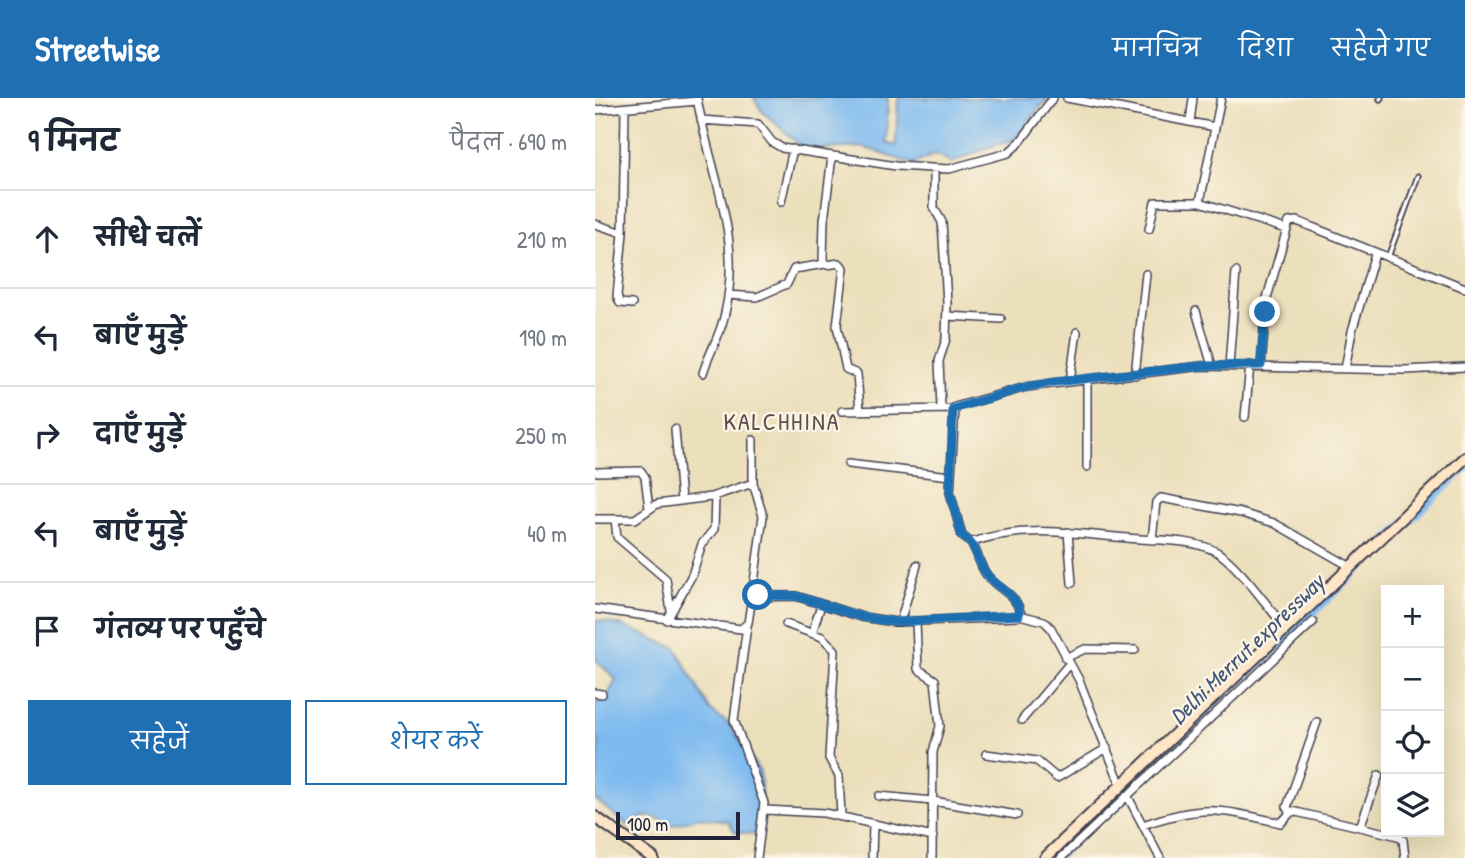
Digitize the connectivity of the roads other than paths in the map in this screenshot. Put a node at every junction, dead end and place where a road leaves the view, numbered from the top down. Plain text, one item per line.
1 (1053, 98) edge
2 (1067, 98) edge
3 (1193, 98) edge
4 (1221, 98) edge
5 (697, 99) edge
6 (625, 108) junction
7 (595, 110) edge
8 (701, 120) junction
9 (1190, 122) junction
10 (1215, 127) junction
11 (793, 149) junction
12 (832, 156) junction
13 (934, 170) junction
14 (1418, 176) dead end
15 (781, 202) dead end
16 (1201, 202) junction
17 (595, 224) edge
18 (1149, 229) dead end
19 (1286, 229) junction
20 (623, 233) junction
21 (1375, 254) junction
22 (1388, 259) junction
23 (825, 264) junction
24 (1236, 272) dead end
25 (1146, 274) dead end
26 (1465, 288) edge
27 (728, 295) junction
28 (632, 304) dead end
29 (1196, 311) dead end
30 (947, 316) junction
31 (1001, 319) dead end
32 (1077, 332) dead end
33 (1250, 365) junction
34 (1261, 365) junction
35 (1212, 366) junction
36 (1229, 366) junction
37 (1465, 367) edge
38 (1345, 369) junction
39 (703, 373) dead end
40 (1135, 375) junction
41 (1087, 379) junction
42 (1070, 381) junction
43 (941, 408) junction
44 (953, 409) junction
45 (842, 411) dead end
46 (860, 411) junction
47 (1245, 416) dead end
48 (675, 429) dead end
49 (753, 440) dead end
50 (1465, 458) edge
51 (848, 464) dead end
52 (1087, 467) dead end
53 (595, 472) edge
54 (950, 476) junction
55 (753, 483) junction
56 (715, 496) junction
57 (681, 501) junction
58 (649, 508) junction
59 (595, 519) edge
60 (615, 519) junction
61 (1068, 532) junction
62 (1152, 540) junction
63 (972, 542) junction
64 (917, 565) dead end
65 (1351, 567) junction
66 (1072, 583) dead end
67 (752, 597) junction
68 (821, 605) junction
69 (595, 609) edge
70 (1019, 615) junction
71 (669, 616) junction
72 (900, 622) junction
73 (916, 622) junction
74 (1313, 622) dead end
75 (786, 624) dead end
76 (747, 626) junction
77 (1286, 628) junction
78 (812, 633) junction
79 (1135, 650) dead end
80 (1067, 661) junction
81 (1022, 720) dead end
82 (1317, 722) dead end
83 (1107, 748) junction
84 (986, 754) dead end
85 (1378, 775) dead end
86 (1124, 790) junction
87 (879, 796) dead end
88 (933, 801) junction
89 (765, 810) junction
90 (1289, 812) junction
91 (1017, 815) dead end
92 (841, 816) junction
93 (595, 817) edge
94 (873, 824) junction
95 (1143, 825) junction
96 (1360, 827) junction
97 (933, 837) junction
98 (653, 858) edge
99 (757, 858) edge
100 (872, 858) edge
101 (932, 858) edge
102 (1045, 858) edge
103 (1061, 858) edge
104 (1160, 858) edge
105 (1405, 858) edge

1 - 13 street
2 - 9 street
3 - 9 street
4 - 10 street
5 - 6 street
5 - 8 street
6 - 7 street
6 - 20 street
8 - 11 street
8 - 27 street
9 - 10 street
10 - 16 street
11 - 12 street
11 - 15 street
12 - 13 street
12 - 23 street
13 - 30 street
14 - 22 lane
16 - 18 street
16 - 19 street
17 - 20 street
19 - 21 street
19 - 34 street
20 - 28 street
21 - 22 street
21 - 38 street
22 - 26 street
23 - 27 street
23 - 46 street
24 - 36 street
25 - 40 street
27 - 39 street
29 - 35 street
30 - 31 street
30 - 43 street
32 - 42 street
33 - 34 street
33 - 36 street
33 - 47 street
34 - 38 street
35 - 36 street
35 - 40 street
37 - 38 street
40 - 41 street
41 - 42 street
41 - 52 street
42 - 44 street
43 - 44 street
43 - 46 street
44 - 54 street
45 - 46 street
48 - 57 street
49 - 55 street
50 - 65 street
51 - 54 street
53 - 58 street
54 - 63 street
55 - 56 street
55 - 67 street
56 - 57 street
56 - 71 street
57 - 58 street
58 - 60 street
59 - 60 street
60 - 71 street
61 - 62 street
61 - 63 street
61 - 66 street
62 - 65 street
62 - 77 street
63 - 70 street
64 - 72 street
65 - 77 street
67 - 68 street
67 - 76 street
68 - 72 street
68 - 78 street
69 - 71 street
70 - 73 street
70 - 80 street
71 - 76 street
72 - 73 street
73 - 88 street
74 - 86 street
75 - 78 street
76 - 89 street
77 - 86 street
78 - 92 street
79 - 80 street
80 - 81 street
80 - 83 street
82 - 90 street
83 - 84 street
83 - 86 street
85 - 96 street
86 - 95 street
86 - 102 street
86 - 103 street
87 - 88 street
88 - 91 street
88 - 97 street
89 - 92 street
89 - 99 street
90 - 95 street
90 - 96 street
92 - 94 street
93 - 98 street
94 - 97 street
94 - 100 street
95 - 104 street
96 - 105 street
97 - 101 street

